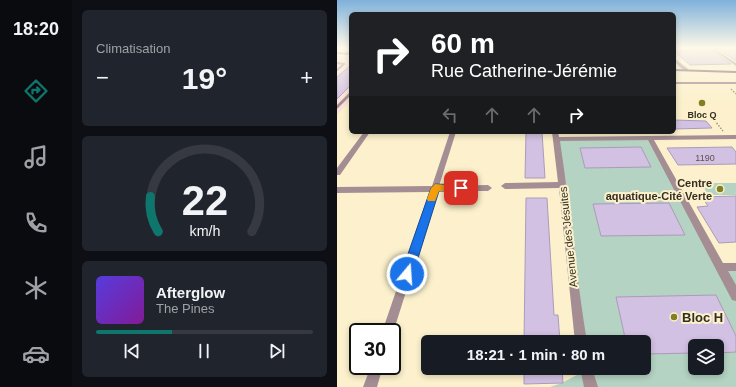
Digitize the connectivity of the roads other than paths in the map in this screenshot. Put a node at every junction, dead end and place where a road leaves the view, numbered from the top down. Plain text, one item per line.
1 (682, 66) edge
2 (676, 70) edge
3 (686, 70) junction
4 (736, 72) edge
5 (676, 83) edge
6 (736, 83) edge
7 (349, 95) edge
8 (337, 107) edge
9 (366, 134) edge
10 (452, 134) edge
11 (556, 136) edge
12 (650, 138) junction
13 (736, 138) edge
14 (337, 173) edge
15 (563, 185) junction
16 (505, 186) dead end
17 (435, 188) junction
18 (488, 188) dead end
19 (337, 190) edge
20 (736, 266) edge
21 (721, 267) junction
22 (736, 296) edge
23 (391, 323) edge
24 (580, 335) edge
25 (374, 375) edge
26 (588, 375) edge
27 (370, 387) edge
28 (591, 387) edge

1 - 3 street
2 - 3 main road
3 - 4 main road
5 - 6 lane
7 - 8 lane
9 - 14 street
10 - 17 street
11 - 12 street
11 - 15 street, Avenue des Jésuites
12 - 13 street
12 - 21 street
15 - 16 street
15 - 24 street, Avenue des Jésuites
17 - 18 street
17 - 19 street
17 - 23 street
20 - 21 street
21 - 22 street
25 - 27 street
26 - 28 street

